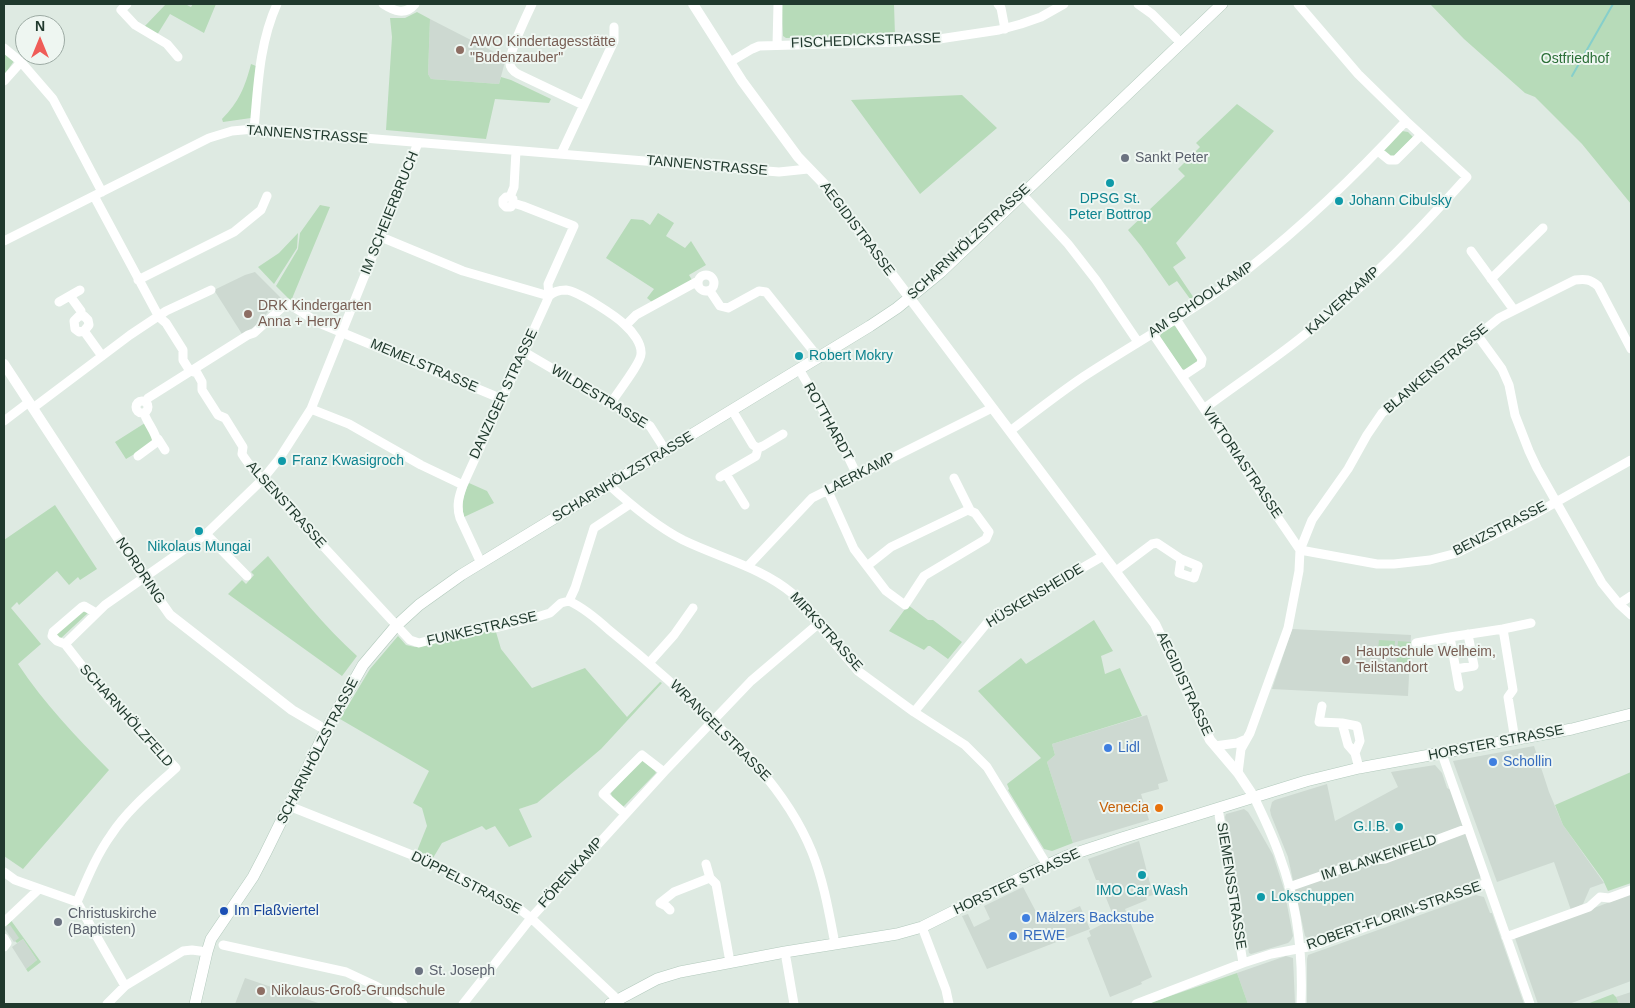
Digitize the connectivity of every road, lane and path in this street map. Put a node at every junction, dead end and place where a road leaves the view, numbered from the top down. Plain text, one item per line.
1 (126, 4) edge
2 (277, 4) edge
3 (383, 4) edge
4 (532, 4) edge
5 (692, 4) edge
6 (778, 4) edge
7 (998, 4) edge
8 (1064, 4) edge
9 (1138, 4) edge
10 (1222, 4) edge
11 (1298, 4) edge
12 (414, 5) edge
13 (614, 28) dead end
14 (1005, 29) junction
15 (1180, 43) junction
16 (777, 44) junction
17 (4, 48) edge
18 (15, 57) edge
19 (178, 57) dead end
20 (730, 62) junction
21 (18, 65) edge
22 (24, 65) edge
23 (4, 81) edge
24 (583, 105) junction
25 (1406, 121) junction
26 (254, 129) junction
27 (1421, 134) junction
28 (418, 143) junction
29 (516, 151) junction
30 (1378, 151) junction
31 (561, 154) junction
32 (808, 169) junction
33 (98, 194) junction
34 (1022, 194) junction
35 (267, 196) dead end
36 (1543, 228) dead end
37 (380, 237) junction
38 (4, 241) edge
39 (1471, 251) dead end
40 (1491, 279) junction
41 (138, 280) junction
42 (698, 281) junction
43 (80, 290) dead end
44 (211, 290) dead end
45 (710, 291) junction
46 (70, 296) junction
47 (549, 296) junction
48 (909, 298) junction
49 (59, 302) dead end
50 (1514, 310) junction
51 (159, 317) junction
52 (1176, 319) junction
53 (626, 325) junction
54 (342, 331) junction
55 (1153, 334) junction
56 (1478, 336) junction
57 (1138, 342) junction
58 (1631, 349) edge
59 (524, 352) junction
60 (102, 356) junction
61 (818, 357) junction
62 (4, 364) edge
63 (799, 369) junction
64 (190, 371) junction
65 (1183, 376) junction
66 (502, 399) junction
67 (611, 402) junction
68 (31, 405) junction
69 (992, 408) junction
70 (1205, 408) junction
71 (311, 409) junction
72 (732, 410) junction
73 (4, 421) edge
74 (1010, 431) junction
75 (783, 434) dead end
76 (158, 439) junction
77 (758, 448) junction
78 (165, 450) dead end
79 (666, 451) junction
80 (138, 456) dead end
81 (1631, 460) edge
82 (857, 475) junction
83 (954, 478) dead end
84 (262, 480) junction
85 (463, 485) junction
86 (609, 485) junction
87 (827, 489) junction
88 (1556, 501) junction
89 (630, 504) junction
90 (745, 505) dead end
91 (970, 510) junction
92 (206, 534) junction
93 (1300, 550) junction
94 (1103, 556) junction
95 (1181, 559) dead end
96 (481, 563) junction
97 (748, 566) junction
98 (867, 566) junction
99 (1116, 571) junction
100 (247, 576) dead end
101 (144, 578) junction
102 (1631, 596) edge
103 (569, 601) junction
104 (1620, 604) junction
105 (693, 608) dead end
106 (96, 613) junction
107 (1631, 615) edge
108 (1531, 623) dead end
109 (818, 624) junction
110 (396, 626) junction
111 (1503, 628) junction
112 (1468, 634) junction
113 (1450, 637) junction
114 (1416, 643) dead end
115 (65, 644) junction
116 (649, 663) junction
117 (1456, 669) junction
118 (1459, 687) dead end
119 (1322, 706) dead end
120 (914, 712) junction
121 (1631, 714) edge
122 (712, 721) junction
123 (1342, 722) junction
124 (326, 730) junction
125 (1246, 739) junction
126 (1515, 740) junction
127 (1215, 746) junction
128 (1355, 753) junction
129 (1442, 754) junction
130 (1359, 768) junction
131 (664, 772) junction
132 (1238, 773) junction
133 (1254, 796) junction
134 (289, 806) junction
135 (1218, 808) junction
136 (625, 814) junction
137 (1468, 828) junction
138 (706, 864) dead end
139 (1047, 865) junction
140 (4, 872) edge
141 (710, 878) junction
142 (1487, 884) junction
143 (1289, 887) junction
144 (39, 889) junction
145 (1631, 890) edge
146 (77, 902) junction
147 (670, 910) dead end
148 (531, 918) junction
149 (4, 922) edge
150 (922, 927) junction
151 (1506, 936) junction
152 (4, 938) edge
153 (835, 944) junction
154 (223, 945) dead end
155 (4, 947) edge
156 (1300, 948) junction
157 (207, 952) junction
158 (784, 952) junction
159 (730, 962) junction
160 (1243, 963) junction
161 (125, 986) junction
162 (614, 1002) edge
163 (107, 1004) edge
164 (195, 1004) edge
165 (403, 1004) edge
166 (464, 1004) edge
167 (794, 1004) edge
168 (949, 1004) edge
169 (1136, 1004) edge
170 (1301, 1004) edge
171 (1530, 1004) edge

1 - 19 street
2 - 26 street
3 - 12 street
4 - 24 street
5 - 20 street, AEGIDISTRASSE
6 - 16 street
7 - 14 street
8 - 14 street, FISCHEDICKSTRASSE
9 - 15 street
10 - 15 main road, SCHARNHÖLZSTRASSE
11 - 25 street
13 - 24 street
14 - 16 street, FISCHEDICKSTRASSE
15 - 34 main road, SCHARNHÖLZSTRASSE
16 - 20 street, FISCHEDICKSTRASSE
17 - 18 street, ALSENSTRASSE
20 - 32 street, AEGIDISTRASSE
21 - 23 street
22 - 33 street, ALSENSTRASSE
24 - 31 street
25 - 27 street
25 - 30 street, AM SCHOOLKAMP
26 - 28 street, TANNENSTRASSE
26 - 33 street, TANNENSTRASSE
27 - 30 street
27 - 70 street, KALVERKAMP
28 - 29 street, TANNENSTRASSE
28 - 37 street, IM SCHEIERBRUCH
29 - 31 street, TANNENSTRASSE
29 - 47 street, DANZIGER STRASSE
30 - 52 street, AM SCHOOLKAMP
31 - 32 street, TANNENSTRASSE
32 - 48 street, AEGIDISTRASSE
33 - 38 street, TANNENSTRASSE
33 - 41 street, ALSENSTRASSE
34 - 48 main road, SCHARNHÖLZSTRASSE
34 - 57 street
35 - 41 street
36 - 40 street
37 - 47 street
37 - 54 street, IM SCHEIERBRUCH
39 - 40 street
40 - 50 street
41 - 51 street, ALSENSTRASSE
42 - 45 street
42 - 45 street
42 - 53 street
43 - 46 street
44 - 51 street
45 - 61 street
46 - 49 street
46 - 60 street
47 - 53 street
47 - 59 street, DANZIGER STRASSE
48 - 61 main road, SCHARNHÖLZSTRASSE
48 - 69 street, AEGIDISTRASSE
50 - 56 street, BLANKENSTRASSE
50 - 58 street, BLANKENSTRASSE
51 - 60 street
51 - 64 street, ALSENSTRASSE
52 - 55 street, AM SCHOOLKAMP
52 - 65 street
53 - 67 street
54 - 64 street, MEMELSTRASSE
54 - 66 street, MEMELSTRASSE
54 - 71 street, IM SCHEIERBRUCH
55 - 57 street, AM SCHOOLKAMP
55 - 65 street, VIKTORIASTRASSE
56 - 88 street
56 - 93 street, BLANKENSTRASSE
57 - 74 street, AM SCHOOLKAMP
59 - 66 street, DANZIGER STRASSE
59 - 67 street, WILDESTRASSE
60 - 68 street
61 - 63 main road, SCHARNHÖLZSTRASSE
62 - 68 street, NORDRING
63 - 72 main road, SCHARNHÖLZSTRASSE
63 - 82 street, ROTTHARDT
64 - 76 street, MEMELSTRASSE
64 - 84 street, ALSENSTRASSE
65 - 70 street, VIKTORIASTRASSE
66 - 85 street, DANZIGER STRASSE
67 - 79 street, WILDESTRASSE
68 - 73 street
68 - 101 street, NORDRING
69 - 74 street, AEGIDISTRASSE
69 - 82 street, LAERKAMP
70 - 93 street, VIKTORIASTRASSE
71 - 84 street, IM SCHEIERBRUCH
71 - 85 street
72 - 77 street
72 - 79 main road, SCHARNHÖLZSTRASSE
74 - 94 street, AEGIDISTRASSE
75 - 77 street
76 - 78 street, MEMELSTRASSE
76 - 80 street
77 - 90 street
79 - 86 main road, SCHARNHÖLZSTRASSE
81 - 88 street, BENZSTRASSE
82 - 87 street, LAERKAMP
83 - 91 street
84 - 92 street, IM SCHEIERBRUCH
84 - 110 street, ALSENSTRASSE
85 - 96 street, DANZIGER STRASSE
86 - 89 street, MIRKSTRASSE
86 - 96 main road, SCHARNHÖLZSTRASSE
87 - 97 street, LAERKAMP
87 - 98 street
88 - 93 street, BENZSTRASSE
88 - 104 street
89 - 97 street, MIRKSTRASSE
89 - 103 street
91 - 98 street
91 - 98 street
92 - 100 street
92 - 101 street, IM SCHEIERBRUCH
93 - 125 street, BLANKENSTRASSE
94 - 99 street, AEGIDISTRASSE
94 - 120 street, HÜSKENSHEIDE
95 - 99 street
96 - 110 main road, SCHARNHÖLZSTRASSE
97 - 109 street, MIRKSTRASSE
99 - 127 street, AEGIDISTRASSE
101 - 106 street
101 - 124 street, NORDRING
102 - 104 street
103 - 110 street, FUNKESTRASSE
103 - 116 street, WRANGELSTRASSE
104 - 107 street
105 - 116 street
106 - 115 street
106 - 115 street, SCHARNHÖLZFELD
108 - 111 street
109 - 120 street, MIRKSTRASSE
109 - 122 street, FÖRENKAMP
110 - 124 main road, SCHARNHÖLZSTRASSE
111 - 112 street
111 - 126 street
112 - 113 street
112 - 117 street
113 - 114 street
113 - 117 street
115 - 146 street, SCHARNHÖLZFELD
116 - 122 street, WRANGELSTRASSE
117 - 118 street
119 - 123 street
120 - 139 street, MIRKSTRASSE
121 - 126 main road, HORSTER STRASSE
122 - 131 street, FÖRENKAMP
122 - 153 street, WRANGELSTRASSE
123 - 128 street
123 - 128 street
124 - 134 main road, SCHARNHÖLZSTRASSE
125 - 127 street
125 - 132 street, BLANKENSTRASSE
126 - 129 main road, HORSTER STRASSE
127 - 132 street, AEGIDISTRASSE
128 - 130 street
129 - 130 main road, HORSTER STRASSE
129 - 137 street
130 - 133 main road, HORSTER STRASSE
131 - 136 street, FÖRENKAMP
131 - 136 street
132 - 133 street, AEGIDISTRASSE
133 - 135 main road, HORSTER STRASSE
133 - 143 street
134 - 148 street, DÜPPELSTRASSE
134 - 157 main road, SCHARNHÖLZSTRASSE
135 - 139 main road, HORSTER STRASSE
135 - 160 street, SIEMENSSTRASSE
136 - 148 street, FÖRENKAMP
137 - 142 street
137 - 143 street, IM BLANKENFELD
138 - 141 street
139 - 150 main road, HORSTER STRASSE
140 - 144 street
141 - 147 street
141 - 159 street
142 - 151 street
142 - 156 street, ROBERT-FLORIN-STRASSE
143 - 156 street
144 - 146 street
144 - 149 street
145 - 151 street
146 - 161 street
148 - 162 street, DÜPPELSTRASSE
148 - 166 street, FÖRENKAMP
150 - 153 main road, HORSTER STRASSE
150 - 168 street
151 - 171 street
152 - 155 street
153 - 158 main road, HORSTER STRASSE
154 - 165 street
156 - 160 street, SIEMENSSTRASSE
156 - 170 street
157 - 161 street
157 - 164 main road, SCHARNHÖLZSTRASSE
158 - 159 main road, HORSTER STRASSE
158 - 167 street
159 - 162 main road, HORSTER STRASSE
160 - 169 street, SIEMENSSTRASSE
161 - 163 street

